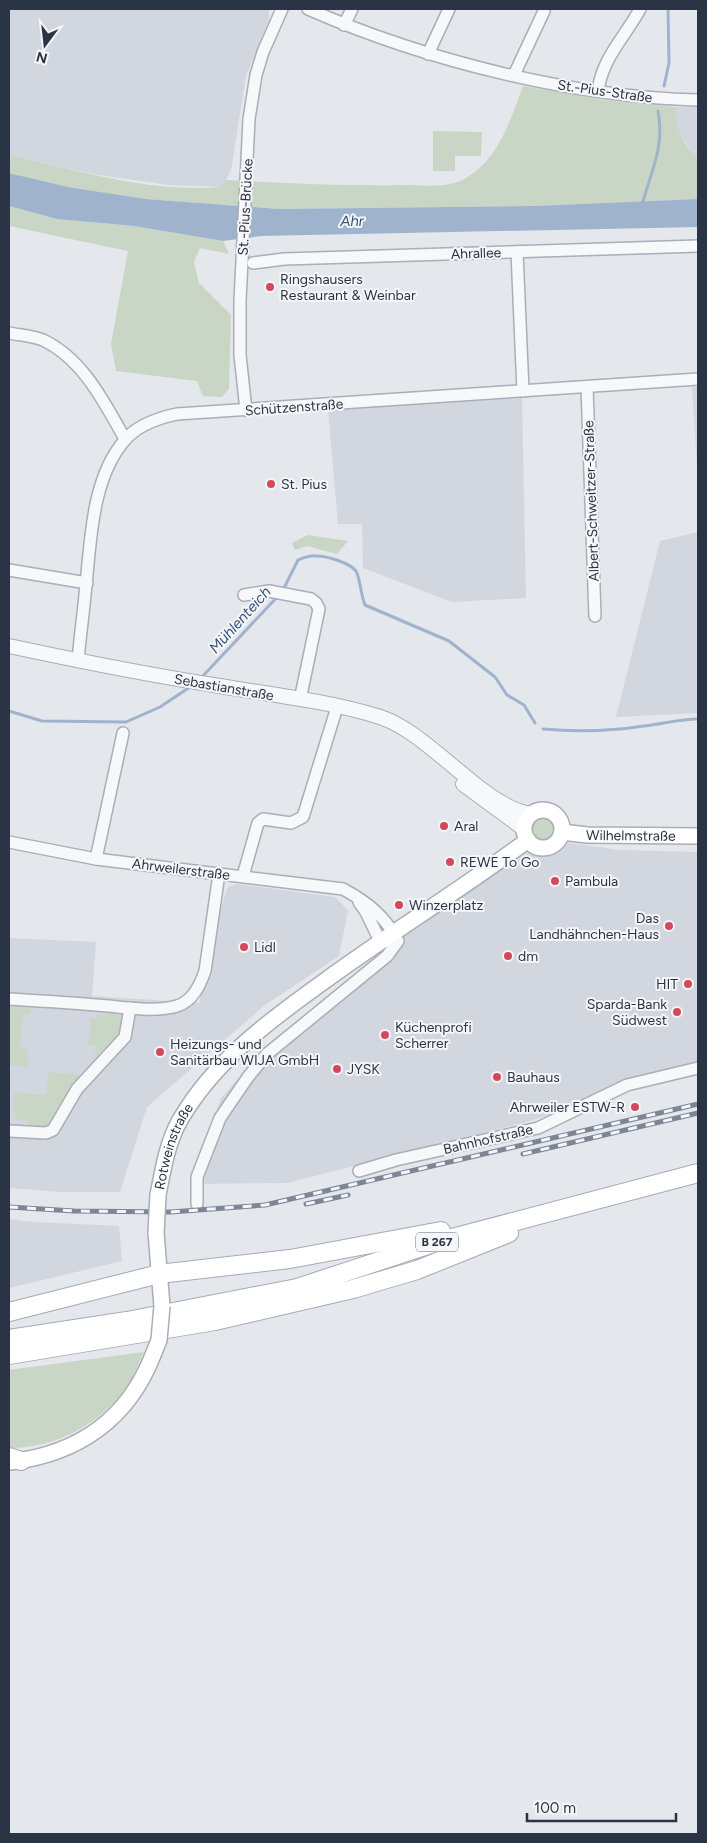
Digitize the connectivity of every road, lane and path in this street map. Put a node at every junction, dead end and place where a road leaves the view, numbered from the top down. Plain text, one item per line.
1 (282, 9) edge
2 (308, 9) edge
3 (352, 9) edge
4 (449, 9) edge
5 (640, 9) edge
6 (544, 11) dead end
7 (344, 25) junction
8 (428, 54) junction
9 (514, 75) junction
10 (598, 91) junction
11 (698, 100) edge
12 (698, 246) edge
13 (518, 252) junction
14 (253, 263) dead end
15 (9, 333) edge
16 (698, 379) edge
17 (587, 387) junction
18 (523, 391) junction
19 (246, 410) junction
20 (125, 439) junction
21 (9, 570) edge
22 (86, 583) junction
23 (244, 595) dead end
24 (595, 616) dead end
25 (9, 646) edge
26 (78, 660) junction
27 (300, 700) junction
28 (338, 707) junction
29 (122, 733) dead end
30 (480, 792) junction
31 (531, 814) junction
32 (562, 832) junction
33 (526, 835) junction
34 (698, 836) edge
35 (9, 842) edge
36 (96, 858) junction
37 (219, 874) junction
38 (243, 876) junction
39 (353, 895) junction
40 (393, 932) junction
41 (380, 941) junction
42 (9, 999) edge
43 (130, 1008) junction
44 (698, 1068) edge
45 (9, 1131) edge
46 (359, 1171) dead end
47 (698, 1174) edge
48 (197, 1204) dead end
49 (579, 1205) junction
50 (160, 1274) junction
51 (9, 1312) edge
52 (9, 1339) edge
53 (36, 1350) junction
54 (9, 1354) edge
55 (9, 1359) edge
56 (13, 1460) edge

1 - 19 street, St.-Pius-Brücke
2 - 7 street, St.-Pius-Straße
3 - 7 street
4 - 8 street
5 - 10 street
6 - 9 street
7 - 8 street, St.-Pius-Straße
8 - 9 street, St.-Pius-Straße
9 - 10 street, St.-Pius-Straße
10 - 11 street, St.-Pius-Straße
12 - 13 street, Ahrallee
13 - 14 street, Ahrallee
13 - 18 street
15 - 20 street
16 - 17 street, Schützenstraße
17 - 18 street, Schützenstraße
17 - 24 street, Albert-Schweitzer-Straße
18 - 19 street, Schützenstraße
19 - 20 street, Schützenstraße
20 - 22 street, Schützenstraße
21 - 22 street
22 - 26 street, Schützenstraße
23 - 27 street
25 - 26 street, Sebastianstraße
26 - 27 street, Sebastianstraße
27 - 28 street, Sebastianstraße
28 - 30 street, Sebastianstraße
28 - 38 street
29 - 36 street
30 - 31 street, Sebastianstraße
30 - 33 street, Sebastianstraße
31 - 32 main road
31 - 33 main road
32 - 33 main road
32 - 34 main road, Wilhelmstraße
33 - 40 main road, Rotweinstraße
35 - 36 street, Ahrweilerstraße
36 - 37 street, Ahrweilerstraße
37 - 38 street, Ahrweilerstraße
37 - 43 street
38 - 39 street, Ahrweilerstraße
39 - 40 street, Ahrweilerstraße
39 - 41 street
40 - 41 main road, Rotweinstraße
40 - 48 street
41 - 50 main road, Rotweinstraße, bridge
42 - 43 street
43 - 45 street
44 - 46 street, Bahnhofstraße
47 - 49 main road, B 267
49 - 50 main road, B 267
49 - 52 main road, B 267
49 - 53 main road, B 267
50 - 51 main road
50 - 56 main road, Rotweinstraße, bridge
53 - 54 main road, B 267
53 - 55 main road, B 267

